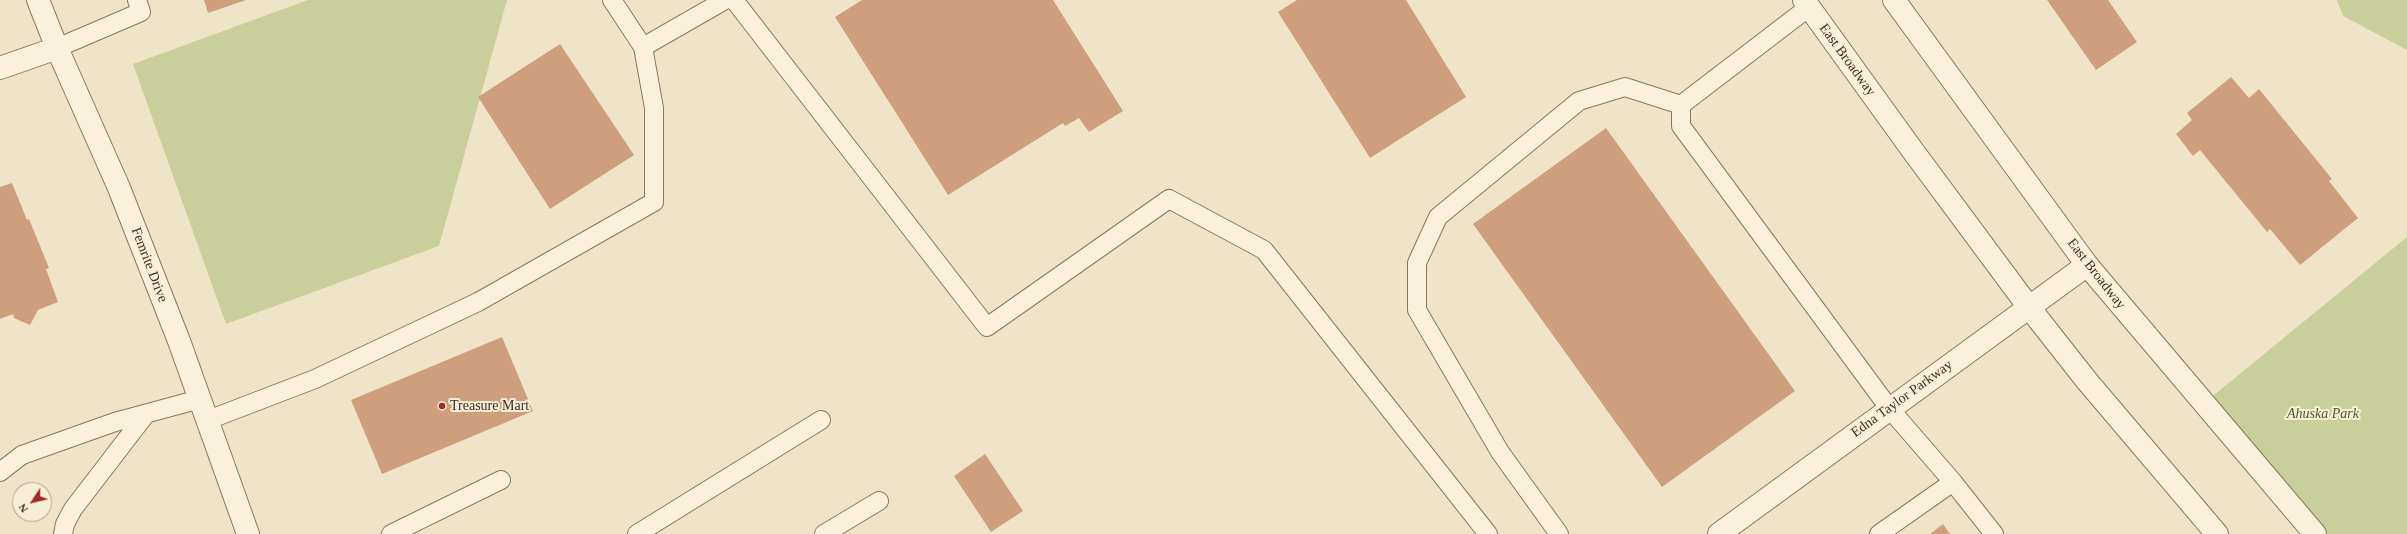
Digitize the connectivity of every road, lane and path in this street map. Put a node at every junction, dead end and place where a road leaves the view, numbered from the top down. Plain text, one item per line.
1 (38, 0) edge
2 (137, 0) edge
3 (612, 0) edge
4 (725, 0) edge
5 (734, 0) edge
6 (1894, 0) edge
7 (1806, 4) edge
8 (643, 47) junction
9 (57, 48) junction
10 (0, 68) edge
11 (1681, 105) junction
12 (2086, 265) junction
13 (2028, 306) junction
14 (200, 399) junction
15 (1889, 408) junction
16 (146, 414) junction
17 (208, 420) junction
18 (821, 420) dead end
19 (0, 472) edge
20 (501, 480) dead end
21 (1953, 482) junction
22 (879, 501) dead end
23 (63, 534) edge
24 (248, 534) edge
25 (391, 534) edge
26 (637, 534) edge
27 (824, 534) edge
28 (1488, 534) edge
29 (1559, 534) edge
30 (1719, 534) edge
31 (1879, 534) edge
32 (1994, 534) edge
33 (2217, 534) edge
34 (2316, 534) edge

1 - 9 street, Femrite Drive
2 - 9 lane
3 - 8 lane
4 - 8 lane
5 - 28 lane
6 - 12 street, East Broadway
7 - 11 lane
7 - 13 street, East Broadway
8 - 17 lane
9 - 10 street
9 - 14 street, Femrite Drive
11 - 15 lane
11 - 29 lane
12 - 13 street, Edna Taylor Parkway
12 - 34 street, East Broadway
13 - 15 street, Edna Taylor Parkway
13 - 33 street, East Broadway
14 - 16 lane
14 - 17 street, Femrite Drive
15 - 21 lane
15 - 30 street, Edna Taylor Parkway
16 - 19 lane
16 - 23 lane
17 - 24 street, Femrite Drive
18 - 26 lane
20 - 25 lane
21 - 31 lane
21 - 32 lane
22 - 27 lane

